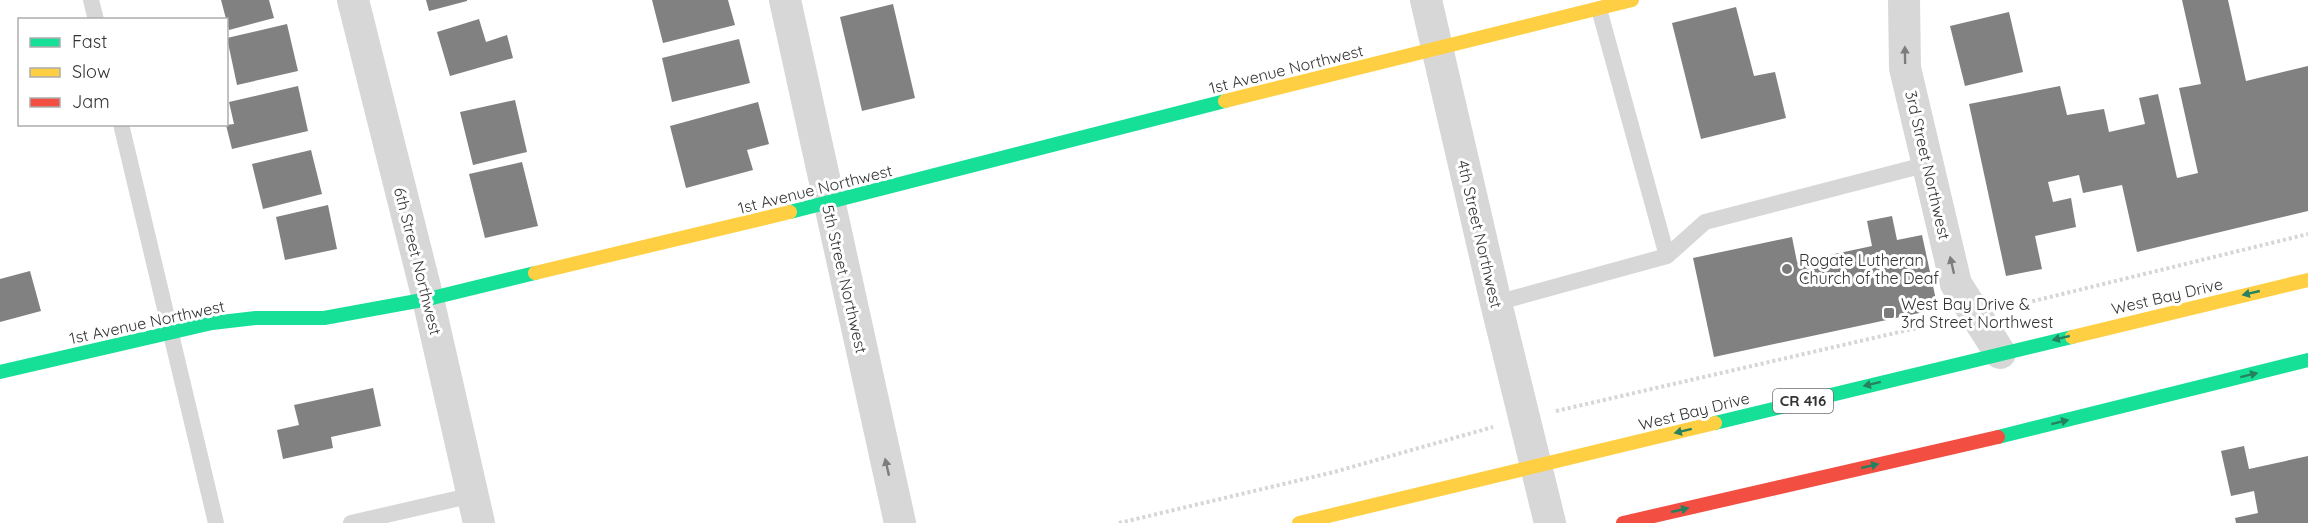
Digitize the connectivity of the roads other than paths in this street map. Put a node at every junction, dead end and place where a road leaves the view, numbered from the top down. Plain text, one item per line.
1 (92, 0) edge
2 (353, 0) edge
3 (785, 0) edge
4 (1426, 0) edge
5 (1632, 0) edge
6 (1904, 0) edge
7 (1599, 9) junction
8 (96, 18) edge
9 (1437, 47) junction
10 (121, 126) edge
11 (1928, 164) junction
12 (828, 203) junction
13 (1666, 256) junction
14 (2308, 280) edge
15 (428, 299) junction
16 (1496, 303) junction
17 (171, 332) junction
18 (2000, 352) junction
19 (2308, 360) edge
20 (0, 372) edge
21 (1536, 467) junction
22 (476, 509) edge
23 (216, 523) edge
24 (351, 523) edge
25 (900, 523) edge
26 (1299, 523) edge
27 (1550, 523) edge
28 (1623, 523) edge

1 - 8 lane
2 - 15 street, 6th Street Northwest
3 - 12 street, 5th Street Northwest
4 - 9 street, 4th Street Northwest
5 - 7 main road, 1st Avenue Northwest
11 -> 6 street, 3rd Street Northwest
7 - 9 main road, 1st Avenue Northwest
7 - 13 lane
9 - 12 main road, 1st Avenue Northwest
9 - 16 street, 4th Street Northwest
10 - 17 lane
11 - 13 lane
18 -> 11 street, 3rd Street Northwest
12 - 15 main road, 1st Avenue Northwest
25 -> 12 street, 5th Street Northwest
13 - 16 lane
14 -> 18 main road, West Bay Drive / CR 416
15 - 17 main road, 1st Avenue Northwest
15 - 22 street, 6th Street Northwest
16 - 21 street, 4th Street Northwest
17 - 20 main road, 1st Avenue Northwest
17 - 23 lane
18 -> 21 main road, West Bay Drive / CR 416
28 -> 19 main road
21 - 26 main road, West Bay Drive / CR 416
21 - 27 street, 4th Street Northwest
22 - 24 lane

